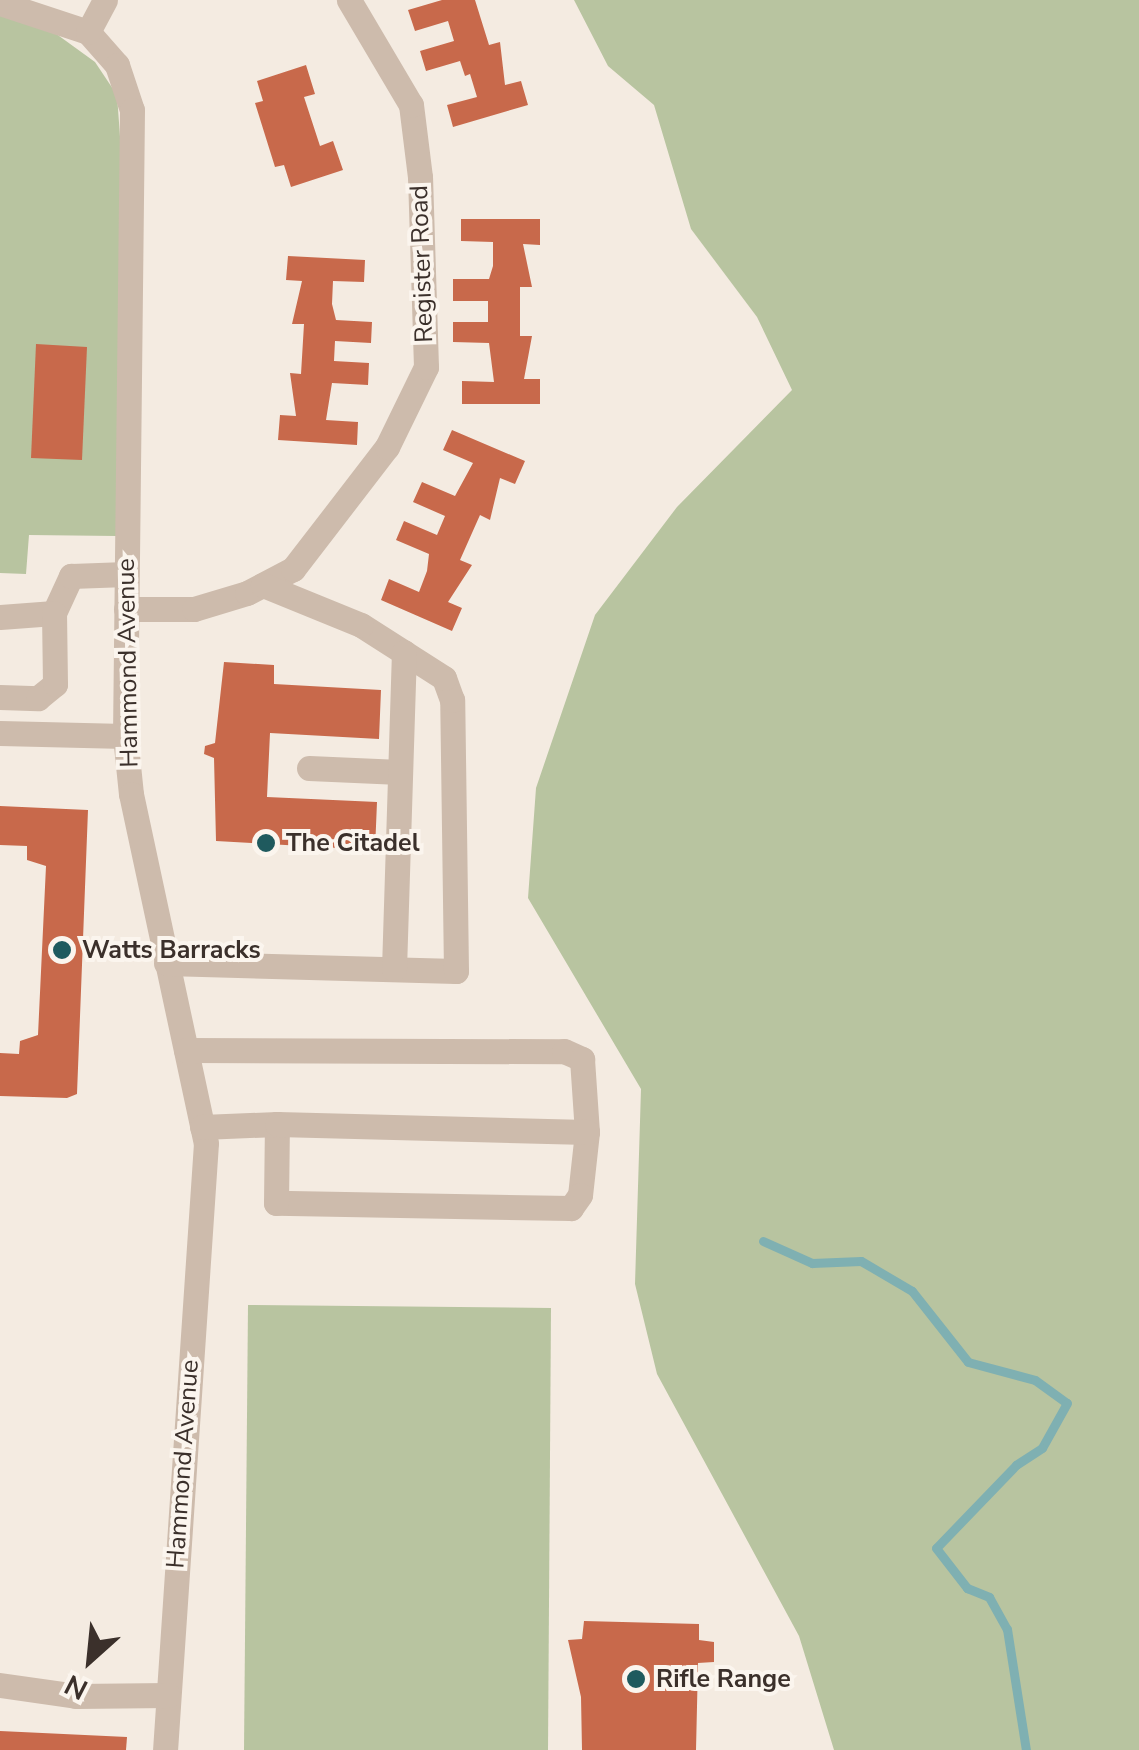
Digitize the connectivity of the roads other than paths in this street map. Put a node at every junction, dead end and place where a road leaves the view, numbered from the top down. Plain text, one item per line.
1 (105, 0) edge
2 (349, 0) edge
3 (0, 3) edge
4 (88, 32) junction
5 (126, 574) junction
6 (262, 585) junction
7 (126, 609) junction
8 (54, 613) junction
9 (0, 618) edge
10 (404, 652) junction
11 (0, 697) edge
12 (0, 733) edge
13 (124, 736) junction
14 (309, 768) dead end
15 (400, 772) junction
16 (166, 963) junction
17 (394, 969) junction
18 (186, 1050) junction
19 (278, 1124) junction
20 (202, 1127) junction
21 (586, 1132) junction
22 (0, 1684) edge
23 (168, 1695) junction
24 (165, 1750) edge

1 - 4 street
2 - 6 street, Register Road
3 - 4 street
4 - 5 street, Hammond Avenue
5 - 7 street, Hammond Avenue
5 - 8 street
6 - 7 street, Register Road
6 - 10 street
7 - 13 street, Hammond Avenue
8 - 9 street
8 - 11 street
10 - 15 street
10 - 17 street
12 - 13 street
13 - 16 street, Hammond Avenue
14 - 15 street
15 - 17 street
16 - 17 street
16 - 18 street, Hammond Avenue
18 - 20 street, Hammond Avenue
18 - 21 street
19 - 20 street
19 - 21 street
19 - 21 street
20 - 23 street, Hammond Avenue
22 - 23 street
23 - 24 street, Hammond Avenue

